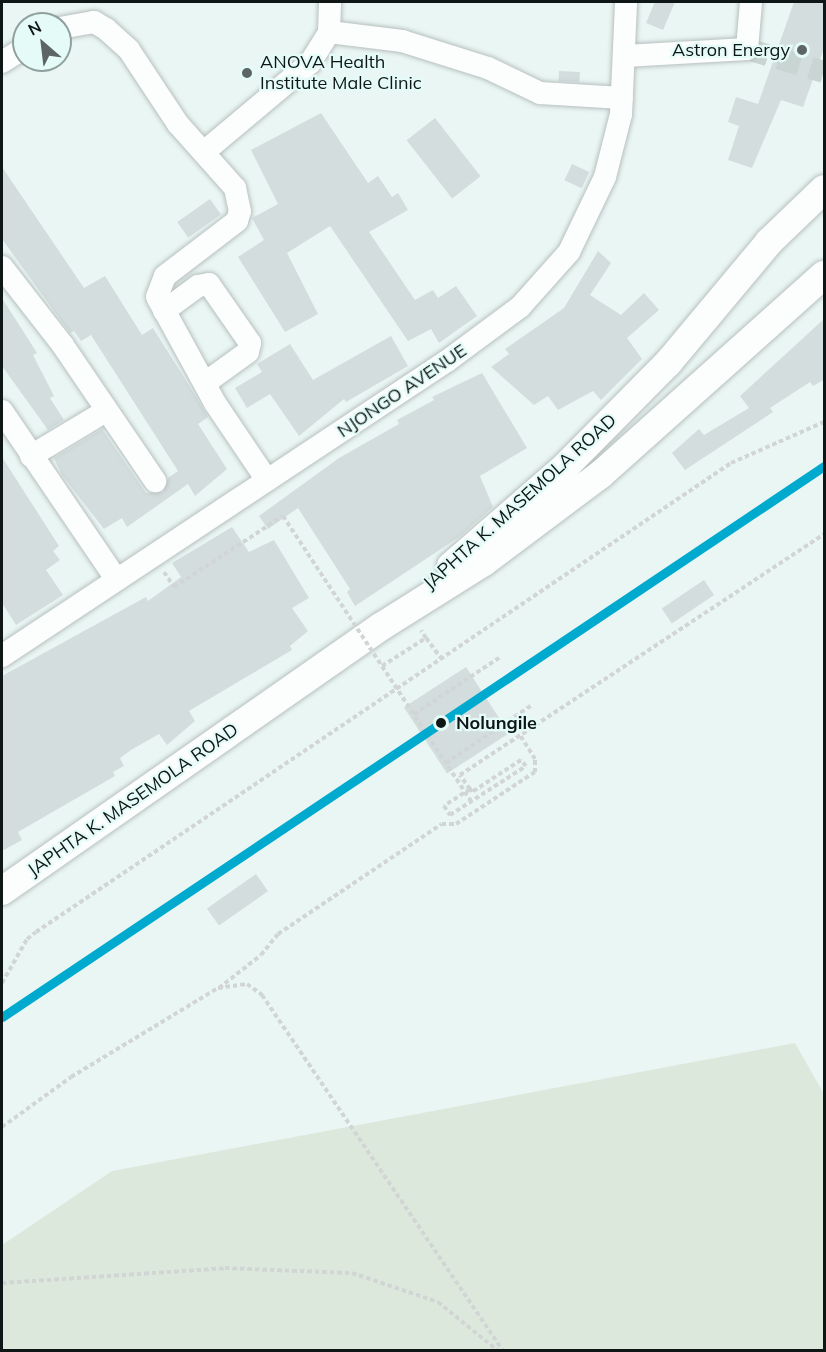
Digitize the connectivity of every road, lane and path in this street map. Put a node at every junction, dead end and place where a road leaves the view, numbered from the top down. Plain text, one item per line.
1 (330, 2) edge
2 (626, 2) edge
3 (751, 2) edge
4 (72, 26) edge
5 (329, 32) junction
6 (625, 56) junction
7 (622, 98) junction
8 (204, 152) junction
9 (825, 189) edge
10 (2, 267) edge
11 (825, 275) edge
12 (164, 311) junction
13 (206, 383) junction
14 (2, 411) edge
15 (106, 411) junction
16 (825, 422) edge
17 (31, 456) junction
18 (267, 480) junction
19 (155, 481) dead end
20 (825, 534) edge
21 (151, 558) junction
22 (117, 580) junction
23 (382, 626) junction
24 (421, 630) dead end
25 (426, 638) junction
26 (502, 656) dead end
27 (2, 657) edge
28 (441, 658) junction
29 (382, 666) junction
30 (532, 705) dead end
31 (414, 714) junction
32 (520, 735) junction
33 (446, 763) junction
34 (470, 789) junction
35 (471, 801) junction
36 (2, 891) edge
37 (2, 983) edge
38 (218, 988) junction
39 (2, 1127) edge
40 (2, 1283) edge
41 (500, 1350) edge

1 - 5 street
2 - 6 street, NJONGO AVENUE
3 - 6 street
4 - 8 street
5 - 7 street
5 - 8 street
6 - 7 street, NJONGO AVENUE
7 - 18 street, NJONGO AVENUE
8 - 12 street
9 - 23 main road, JAPHTA K. MASEMOLA ROAD
10 - 15 street
11 - 23 main road, JAPHTA K. MASEMOLA ROAD
12 - 13 street
12 - 13 street
13 - 18 street
14 - 17 street
15 - 17 street
15 - 19 street
16 - 28 path
17 - 22 street
18 - 21 street, NJONGO AVENUE
20 - 32 path
21 - 22 street, NJONGO AVENUE
21 - 29 path, bridge
22 - 27 street, NJONGO AVENUE
23 - 36 main road, JAPHTA K. MASEMOLA ROAD
24 - 25 path
25 - 28 path
25 - 29 path
26 - 31 path
28 - 37 path
29 - 31 path, bridge
30 - 33 path
31 - 33 path, bridge
32 - 34 path
32 - 38 path
33 - 35 path, bridge
34 - 35 path
34 - 35 path
38 - 39 path
38 - 41 path
40 - 41 path

